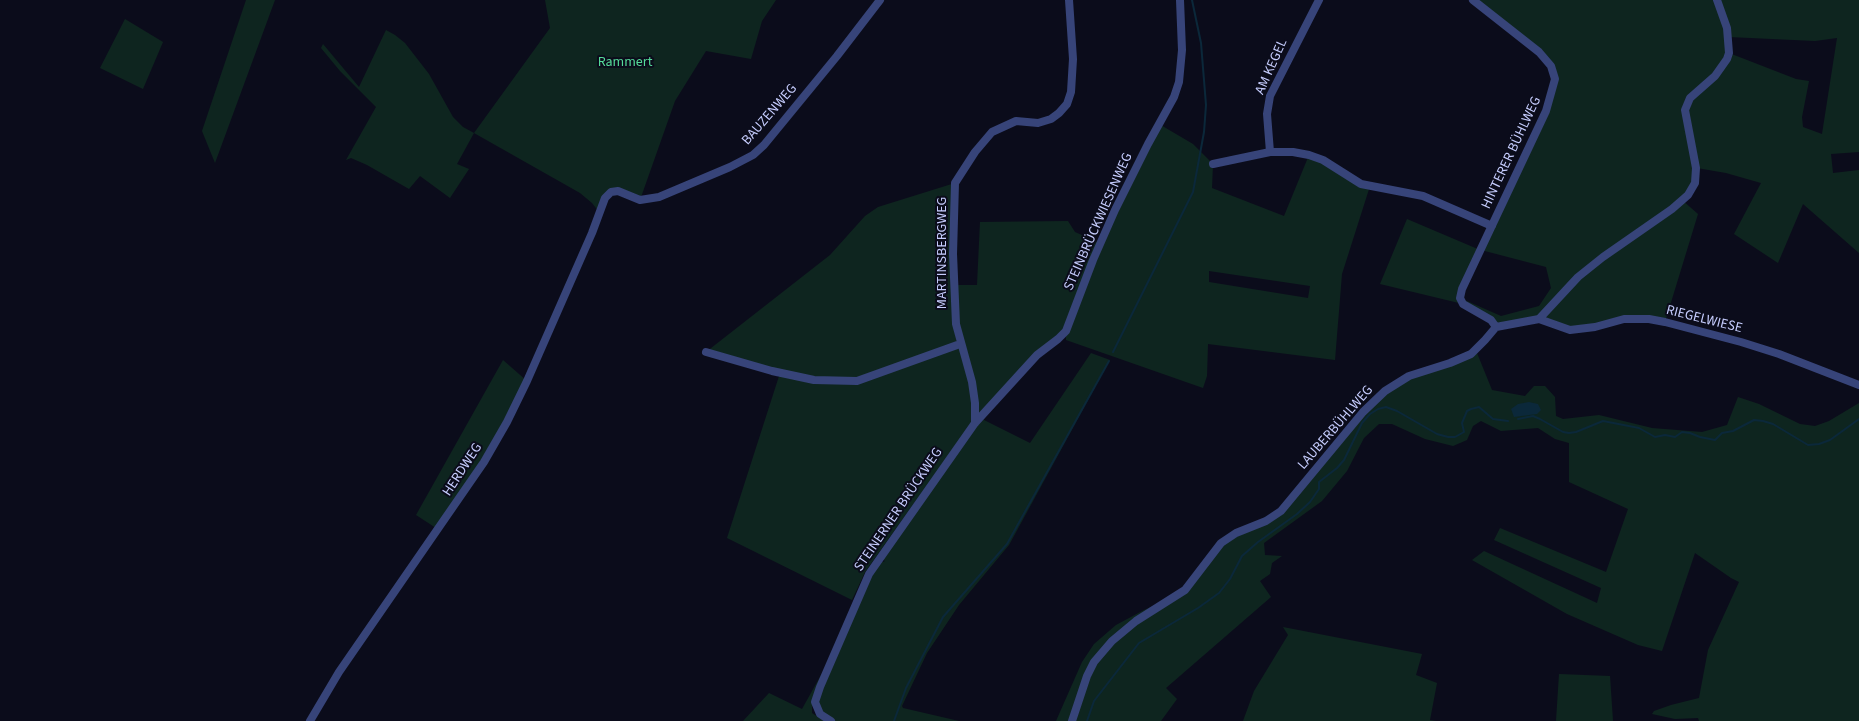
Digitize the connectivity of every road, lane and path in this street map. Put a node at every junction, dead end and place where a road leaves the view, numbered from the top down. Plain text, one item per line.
1 (880, 0) edge
2 (1069, 0) edge
3 (1180, 0) edge
4 (1319, 0) edge
5 (1473, 0) edge
6 (1717, 0) edge
7 (1270, 152) junction
8 (1213, 164) dead end
9 (599, 212) joint
10 (1492, 226) junction
11 (1539, 319) junction
12 (1496, 327) junction
13 (960, 344) junction
14 (706, 352) dead end
15 (1859, 385) edge
16 (975, 422) junction
17 (310, 721) edge
18 (831, 721) edge
19 (1072, 721) edge

1 - 9 street, BAUZENWEG
2 - 13 street, MARTINSBERGWEG
3 - 16 street, STEINBRÜCKWIESENWEG
4 - 7 street, AM KEGEL
5 - 10 street, HINTERER BÜHLWEG
6 - 11 street
7 - 8 street
7 - 10 street
9 - 17 street, HERDWEG
10 - 12 street, HINTERER BÜHLWEG
11 - 12 street
11 - 15 street, RIEGELWIESE
12 - 19 street, LAUBERBÜHLWEG
13 - 14 street
13 - 16 street, MARTINSBERGWEG
16 - 18 street, STEINERNER BRÜCKWEG

